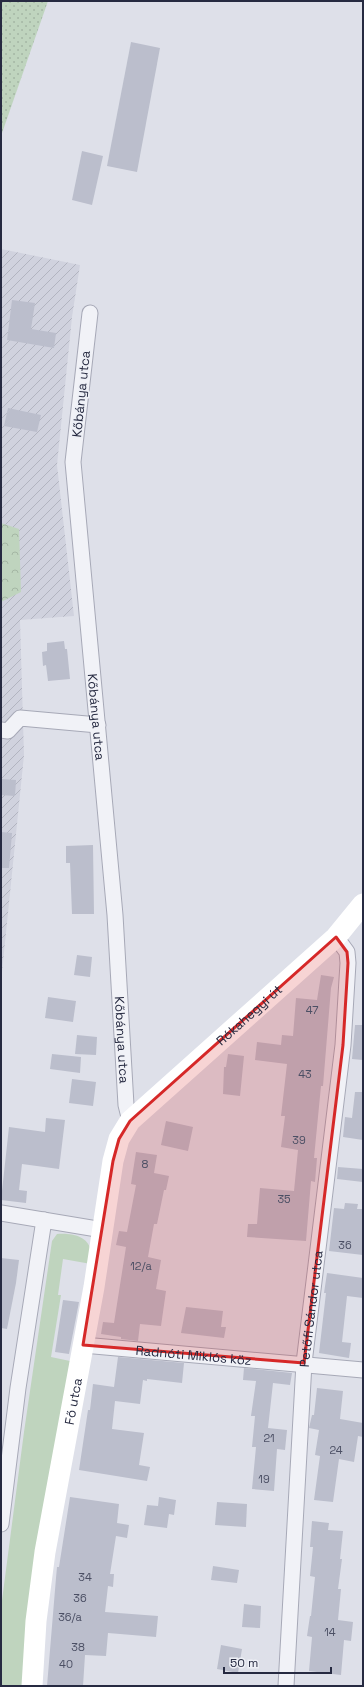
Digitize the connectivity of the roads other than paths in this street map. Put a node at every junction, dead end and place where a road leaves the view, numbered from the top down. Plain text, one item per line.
1 (90, 313) dead end
2 (98, 725) junction
3 (1, 730) edge
4 (363, 904) edge
5 (336, 937) junction
6 (130, 1121) junction
7 (1, 1213) edge
8 (44, 1220) junction
9 (104, 1230) junction
10 (84, 1345) junction
11 (304, 1363) junction
12 (363, 1370) edge
13 (1, 1524) edge
14 (32, 1686) edge
15 (286, 1686) edge

1 - 2 street, Kőbánya utca
2 - 3 street
2 - 6 street, Kőbánya utca
4 - 5 street, Rókahegyi út
5 - 6 street, Rókahegyi út
5 - 11 street, Petőfi Sándor utca
6 - 9 street, Fő utca
7 - 8 street
8 - 9 street
8 - 13 street
9 - 10 street, Fő utca
10 - 11 street, Radnóti Miklós köz
10 - 14 street, Fő utca
11 - 12 street, Radnóti Miklós köz
11 - 15 street, Petőfi Sándor utca

